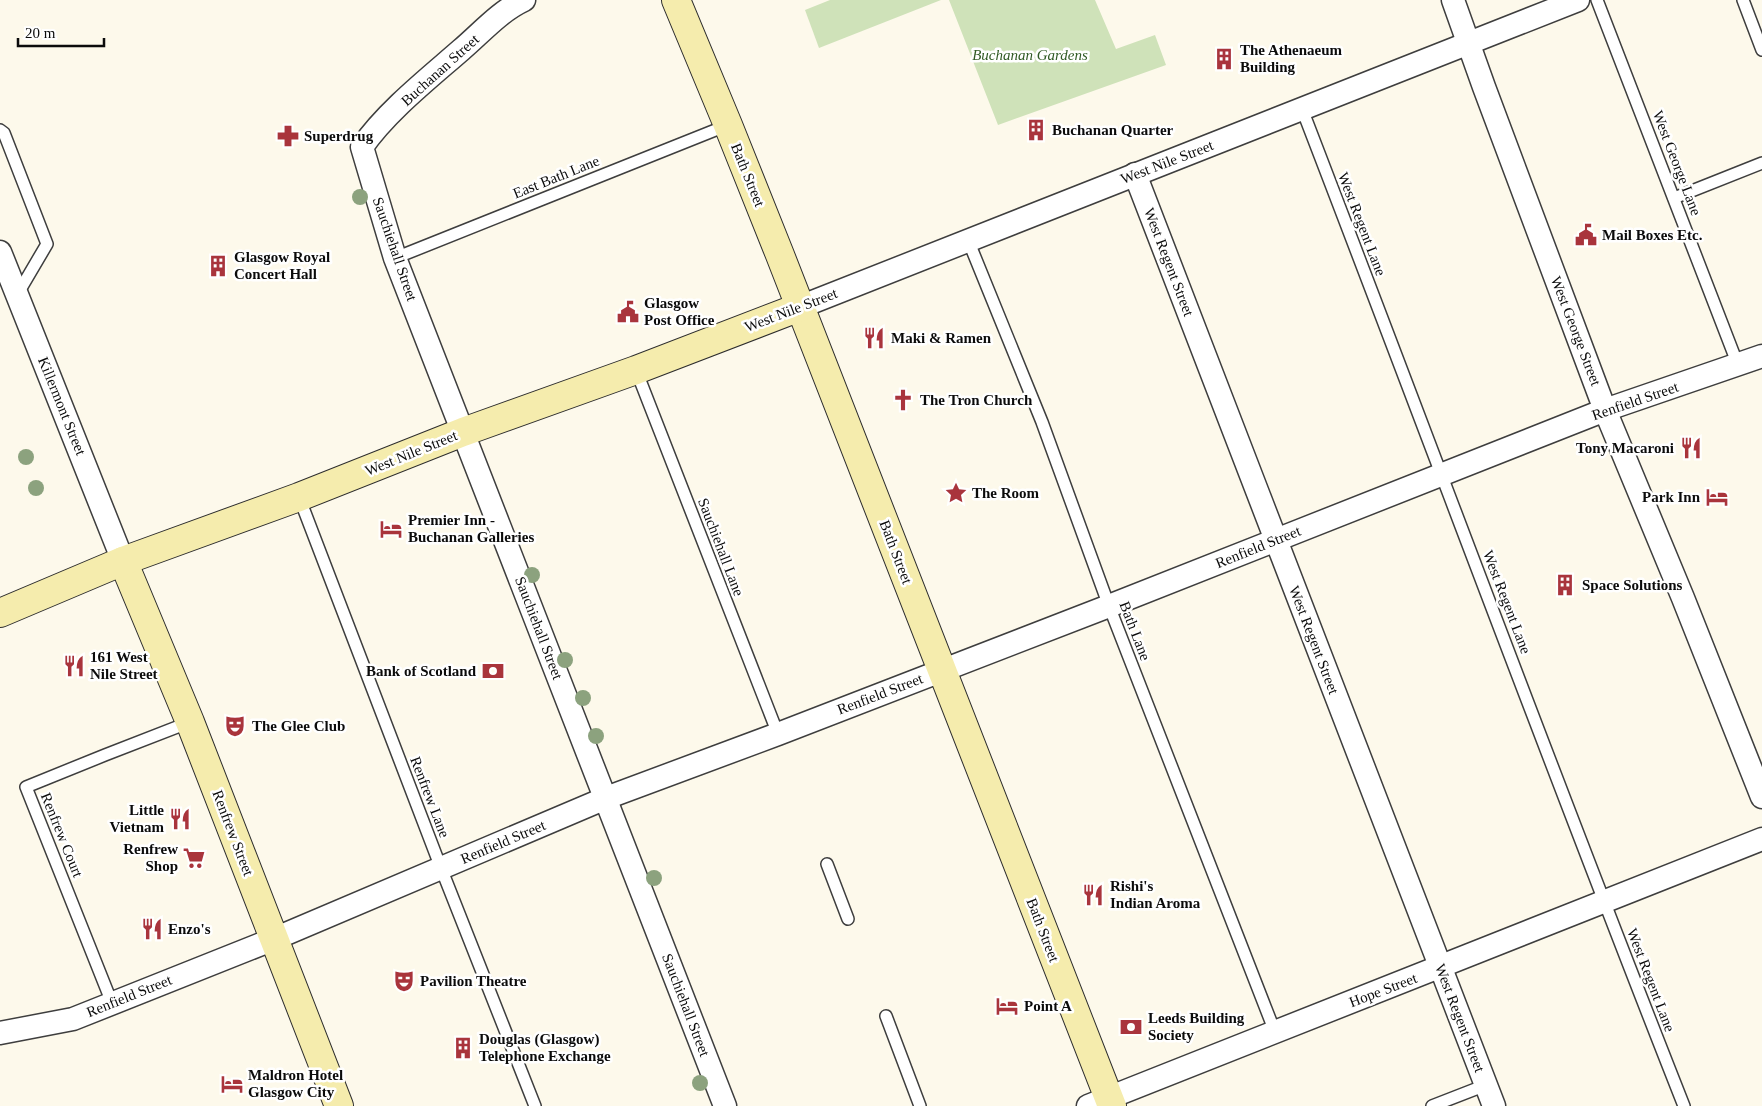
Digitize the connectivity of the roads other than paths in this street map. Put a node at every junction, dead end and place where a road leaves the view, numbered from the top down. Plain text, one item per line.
1 (524, 0) edge
2 (676, 0) edge
3 (1453, 0) edge
4 (1578, 0) edge
5 (1597, 0) edge
6 (1743, 0) edge
7 (1470, 44) junction
8 (1762, 50) edge
9 (1302, 109) junction
10 (728, 124) junction
11 (0, 130) edge
12 (362, 147) joint
13 (1762, 163) edge
14 (1135, 174) junction
15 (1674, 198) junction
16 (968, 240) junction
17 (0, 252) edge
18 (396, 258) junction
19 (17, 295) junction
20 (800, 307) junction
21 (1762, 356) edge
22 (1738, 365) junction
23 (636, 370) junction
24 (1606, 410) junction
25 (463, 432) junction
26 (1443, 474) junction
27 (299, 497) junction
28 (1275, 540) junction
29 (123, 561) junction
30 (1109, 606) junction
31 (0, 613) edge
32 (942, 670) junction
33 (190, 722) junction
34 (778, 734) junction
35 (606, 798) junction
36 (1762, 798) edge
37 (1762, 839) edge
38 (828, 864) dead end
39 (441, 868) junction
40 (1604, 903) junction
41 (848, 919) dead end
42 (274, 939) junction
43 (1441, 967) junction
44 (112, 1003) junction
45 (886, 1016) dead end
46 (1275, 1032) junction
47 (0, 1033) edge
48 (1490, 1096) edge
49 (1103, 1103) edge
50 (339, 1106) edge
51 (535, 1106) edge
52 (724, 1106) edge
53 (920, 1106) edge
54 (1432, 1106) edge
55 (1684, 1106) edge

1 - 12 street, Buchanan Street
2 - 10 street, Bath Street
3 - 7 street, West George Street
4 - 7 street, West Nile Street
5 - 15 lane, West George Lane
6 - 8 lane
7 - 9 street, West Nile Street
7 - 24 street, West George Street
9 - 14 street, West Nile Street
9 - 26 lane, West Regent Lane
10 - 18 lane, East Bath Lane
10 - 20 street, Bath Street
11 - 19 lane
12 - 18 street, Sauchiehall Street
13 - 15 lane
14 - 16 street, West Nile Street
14 - 28 street, West Regent Street
15 - 22 lane, West George Lane
16 - 20 street, West Nile Street
16 - 30 lane, Bath Lane
17 - 19 street, Killermont Street
18 - 25 street, Sauchiehall Street
19 - 29 street, Killermont Street
20 - 23 street, West Nile Street
20 - 32 street, Bath Street
21 - 22 street, Renfield Street
22 - 24 street, Renfield Street
23 - 25 street, West Nile Street
23 - 34 lane, Sauchiehall Lane
24 - 26 street, Renfield Street
24 - 36 street, West George Street
25 - 27 street, West Nile Street
25 - 35 street, Sauchiehall Street
26 - 28 street, Renfield Street
26 - 40 lane, West Regent Lane
27 - 29 street, West Nile Street
27 - 39 lane, Renfrew Lane
28 - 30 street, Renfield Street
28 - 43 street, West Regent Street
29 - 31 street, West Nile Street
29 - 33 street, Renfrew Street
30 - 32 street, Renfield Street
30 - 46 lane, Bath Lane
32 - 34 street, Renfield Street
32 - 49 street, Bath Street
33 - 42 street, Renfrew Street
33 - 44 lane, Renfrew Court
34 - 35 street, Renfield Street
35 - 39 street, Renfield Street
35 - 52 street, Sauchiehall Street
37 - 40 street, Hope Street
38 - 41 lane
39 - 42 street, Renfield Street
39 - 51 lane, Renfrew Lane
40 - 43 street, Hope Street
40 - 55 lane, West Regent Lane
42 - 44 street, Renfield Street
42 - 50 street, Renfrew Street
43 - 46 street, Hope Street
43 - 48 street, West Regent Street
44 - 47 street, Renfield Street
45 - 53 lane
46 - 49 street, Hope Street
48 - 54 lane

